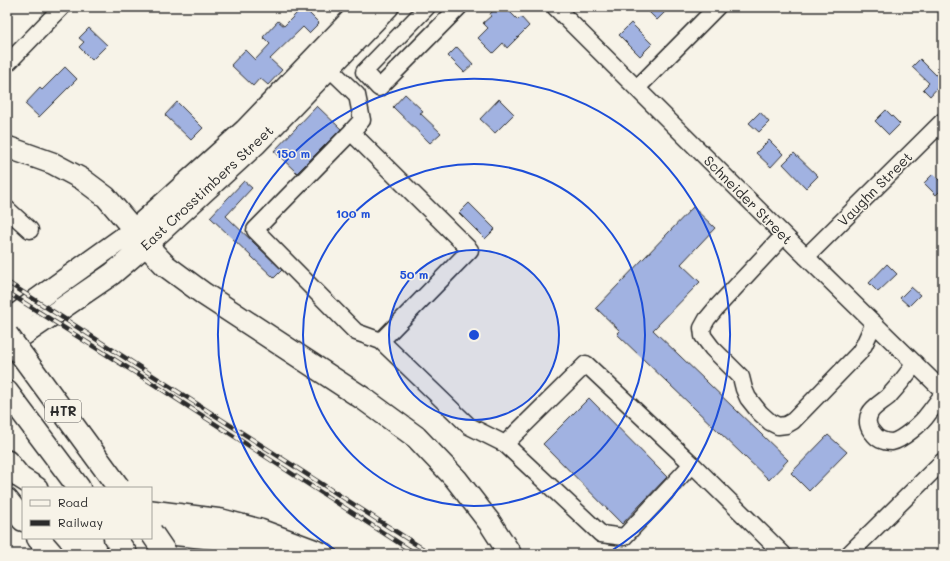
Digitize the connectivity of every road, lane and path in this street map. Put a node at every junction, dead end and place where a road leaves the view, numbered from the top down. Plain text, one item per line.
1 (62, 7) edge
2 (363, 7) edge
3 (388, 7) edge
4 (427, 7) edge
5 (459, 7) edge
6 (555, 7) edge
7 (717, 7) edge
8 (322, 62) junction
9 (7, 64) edge
10 (372, 80) junction
11 (637, 88) junction
12 (357, 95) junction
13 (943, 121) edge
14 (351, 132) junction
15 (7, 147) edge
16 (7, 210) edge
17 (30, 230) dead end
18 (784, 235) junction
19 (140, 238) junction
20 (806, 257) junction
21 (7, 321) edge
22 (874, 323) junction
23 (7, 335) edge
24 (381, 341) junction
25 (7, 346) edge
26 (915, 363) junction
27 (943, 390) edge
28 (7, 392) edge
29 (943, 394) edge
30 (506, 444) junction
31 (7, 461) edge
32 (943, 461) edge
33 (692, 464) junction
34 (34, 487) edge
35 (78, 487) edge
36 (118, 487) edge
37 (7, 497) edge
38 (7, 500) edge
39 (22, 504) edge
40 (152, 511) edge
41 (22, 519) edge
42 (152, 532) edge
43 (152, 533) edge
44 (39, 539) edge
45 (116, 539) edge
46 (52, 554) edge
47 (126, 554) edge
48 (166, 554) edge
49 (273, 554) edge
50 (324, 554) edge
51 (510, 554) edge
52 (783, 554) edge
53 (849, 554) edge

1 - 9 street
2 - 8 main road, East Crosstimbers Street
3 - 8 main road, East Crosstimbers Street
4 - 10 street
5 - 10 street
6 - 11 street, Schneider Street
7 - 11 street
8 - 12 street
8 - 19 main road, East Crosstimbers Street
10 - 12 street
11 - 18 street, Schneider Street
12 - 14 street
13 - 20 street, Vaughn Street
14 - 24 street
14 - 24 street
15 - 19 main road
16 - 17 street
18 - 20 street, Schneider Street
18 - 22 street
19 - 21 main road, East Crosstimbers Street
19 - 25 main road, East Crosstimbers Street
19 - 51 highway
20 - 22 street, Schneider Street
22 - 26 street, Schneider Street
23 - 36 highway, HTR, bridge
24 - 30 street
26 - 27 street, Schneider Street
26 - 29 street
28 - 35 highway, HTR
30 - 33 street
30 - 33 street
31 - 34 main road
32 - 53 street
33 - 52 street
37 - 39 main road
38 - 41 highway
40 - 50 main road
42 - 49 main road
43 - 48 highway, bridge
44 - 46 highway
45 - 47 highway

